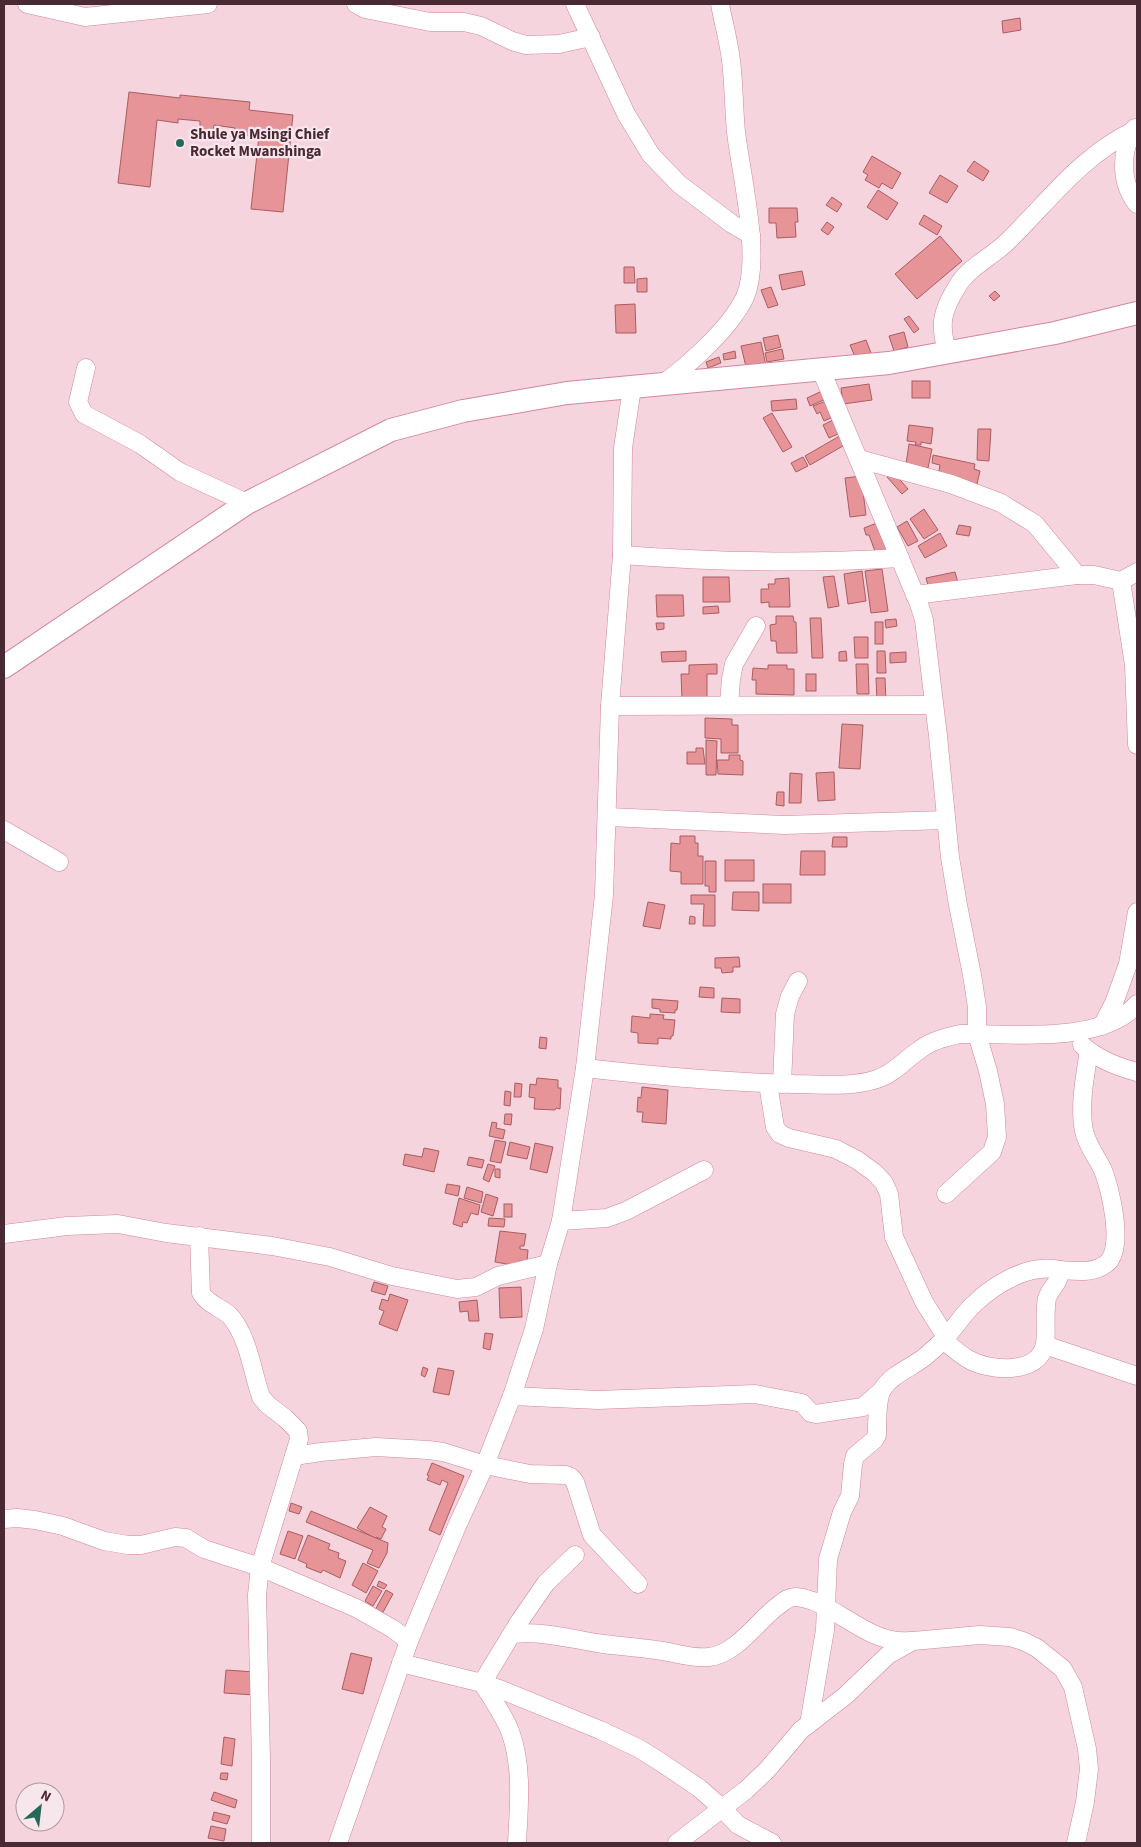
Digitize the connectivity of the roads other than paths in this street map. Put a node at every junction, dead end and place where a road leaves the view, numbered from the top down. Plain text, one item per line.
1 (27, 4) edge
2 (208, 4) edge
3 (356, 4) edge
4 (575, 4) edge
5 (720, 4) edge
6 (591, 37) junction
7 (1135, 128) edge
8 (1137, 204) edge
9 (751, 235) junction
10 (1137, 313) edge
11 (947, 352) junction
12 (86, 368) dead end
13 (821, 370) junction
14 (665, 382) junction
15 (632, 388) junction
16 (859, 459) junction
17 (247, 503) junction
18 (622, 555) junction
19 (900, 558) junction
20 (1137, 572) edge
21 (1077, 575) junction
22 (1121, 581) junction
23 (916, 595) junction
24 (756, 626) dead end
25 (4, 667) edge
26 (1136, 693) edge
27 (729, 705) junction
28 (934, 705) junction
29 (610, 706) junction
30 (1137, 745) edge
31 (608, 817) junction
32 (946, 820) junction
33 (4, 830) edge
34 (59, 862) dead end
35 (1137, 912) edge
36 (798, 981) dead end
37 (1137, 1004) edge
38 (1102, 1026) junction
39 (1060, 1033) junction
40 (976, 1034) junction
41 (1089, 1051) junction
42 (585, 1068) junction
43 (1137, 1072) edge
44 (775, 1084) junction
45 (704, 1170) dead end
46 (946, 1194) dead end
47 (561, 1221) junction
48 (4, 1234) edge
49 (199, 1236) junction
50 (548, 1264) junction
51 (1060, 1270) junction
52 (945, 1338) junction
53 (1045, 1345) junction
54 (1137, 1376) edge
55 (881, 1392) junction
56 (512, 1396) junction
57 (294, 1456) junction
58 (485, 1464) junction
59 (4, 1519) edge
60 (575, 1555) dead end
61 (260, 1567) junction
62 (638, 1584) dead end
63 (825, 1606) junction
64 (512, 1634) junction
65 (409, 1641) junction
66 (913, 1641) junction
67 (402, 1663) junction
68 (482, 1683) junction
69 (809, 1724) junction
70 (723, 1809) junction
71 (261, 1843) edge
72 (338, 1843) edge
73 (517, 1843) edge
74 (677, 1843) edge
75 (772, 1843) edge
76 (1076, 1843) edge

1 - 2 street
3 - 6 street
4 - 6 street
5 - 9 street
6 - 9 street
7 - 8 street
7 - 11 street
9 - 14 street
10 - 11 street
11 - 13 street
12 - 17 street
13 - 14 street
13 - 16 street
14 - 15 street
15 - 17 street
15 - 18 street
16 - 19 street
16 - 21 street
17 - 25 street
18 - 19 street
18 - 29 street
19 - 23 street
20 - 22 street
21 - 22 street
21 - 23 street
22 - 26 street
23 - 28 street
24 - 27 street
26 - 30 street
27 - 28 street
27 - 29 street
28 - 32 street
29 - 31 street
31 - 32 street
31 - 42 street
32 - 40 street
33 - 34 street
35 - 38 street
36 - 44 street
37 - 38 street
38 - 39 street
39 - 40 street
39 - 41 street
40 - 44 street
40 - 46 street
41 - 43 street
41 - 51 street
42 - 44 street
42 - 47 street
44 - 52 street
45 - 47 street
47 - 50 street
48 - 49 street
49 - 50 street
49 - 57 street
50 - 56 street
51 - 52 street
51 - 53 street
52 - 53 street
52 - 55 street
53 - 54 street
55 - 56 street
55 - 63 street
56 - 58 street
57 - 58 street
57 - 61 street
58 - 62 street
58 - 65 street
59 - 61 street
60 - 64 street
61 - 65 street
61 - 71 street
63 - 64 street
63 - 66 street
63 - 69 street
64 - 68 street
65 - 67 street
66 - 69 street
66 - 76 street
67 - 68 street
67 - 72 street
68 - 70 street
68 - 73 street
69 - 70 street
70 - 74 street
70 - 75 street

